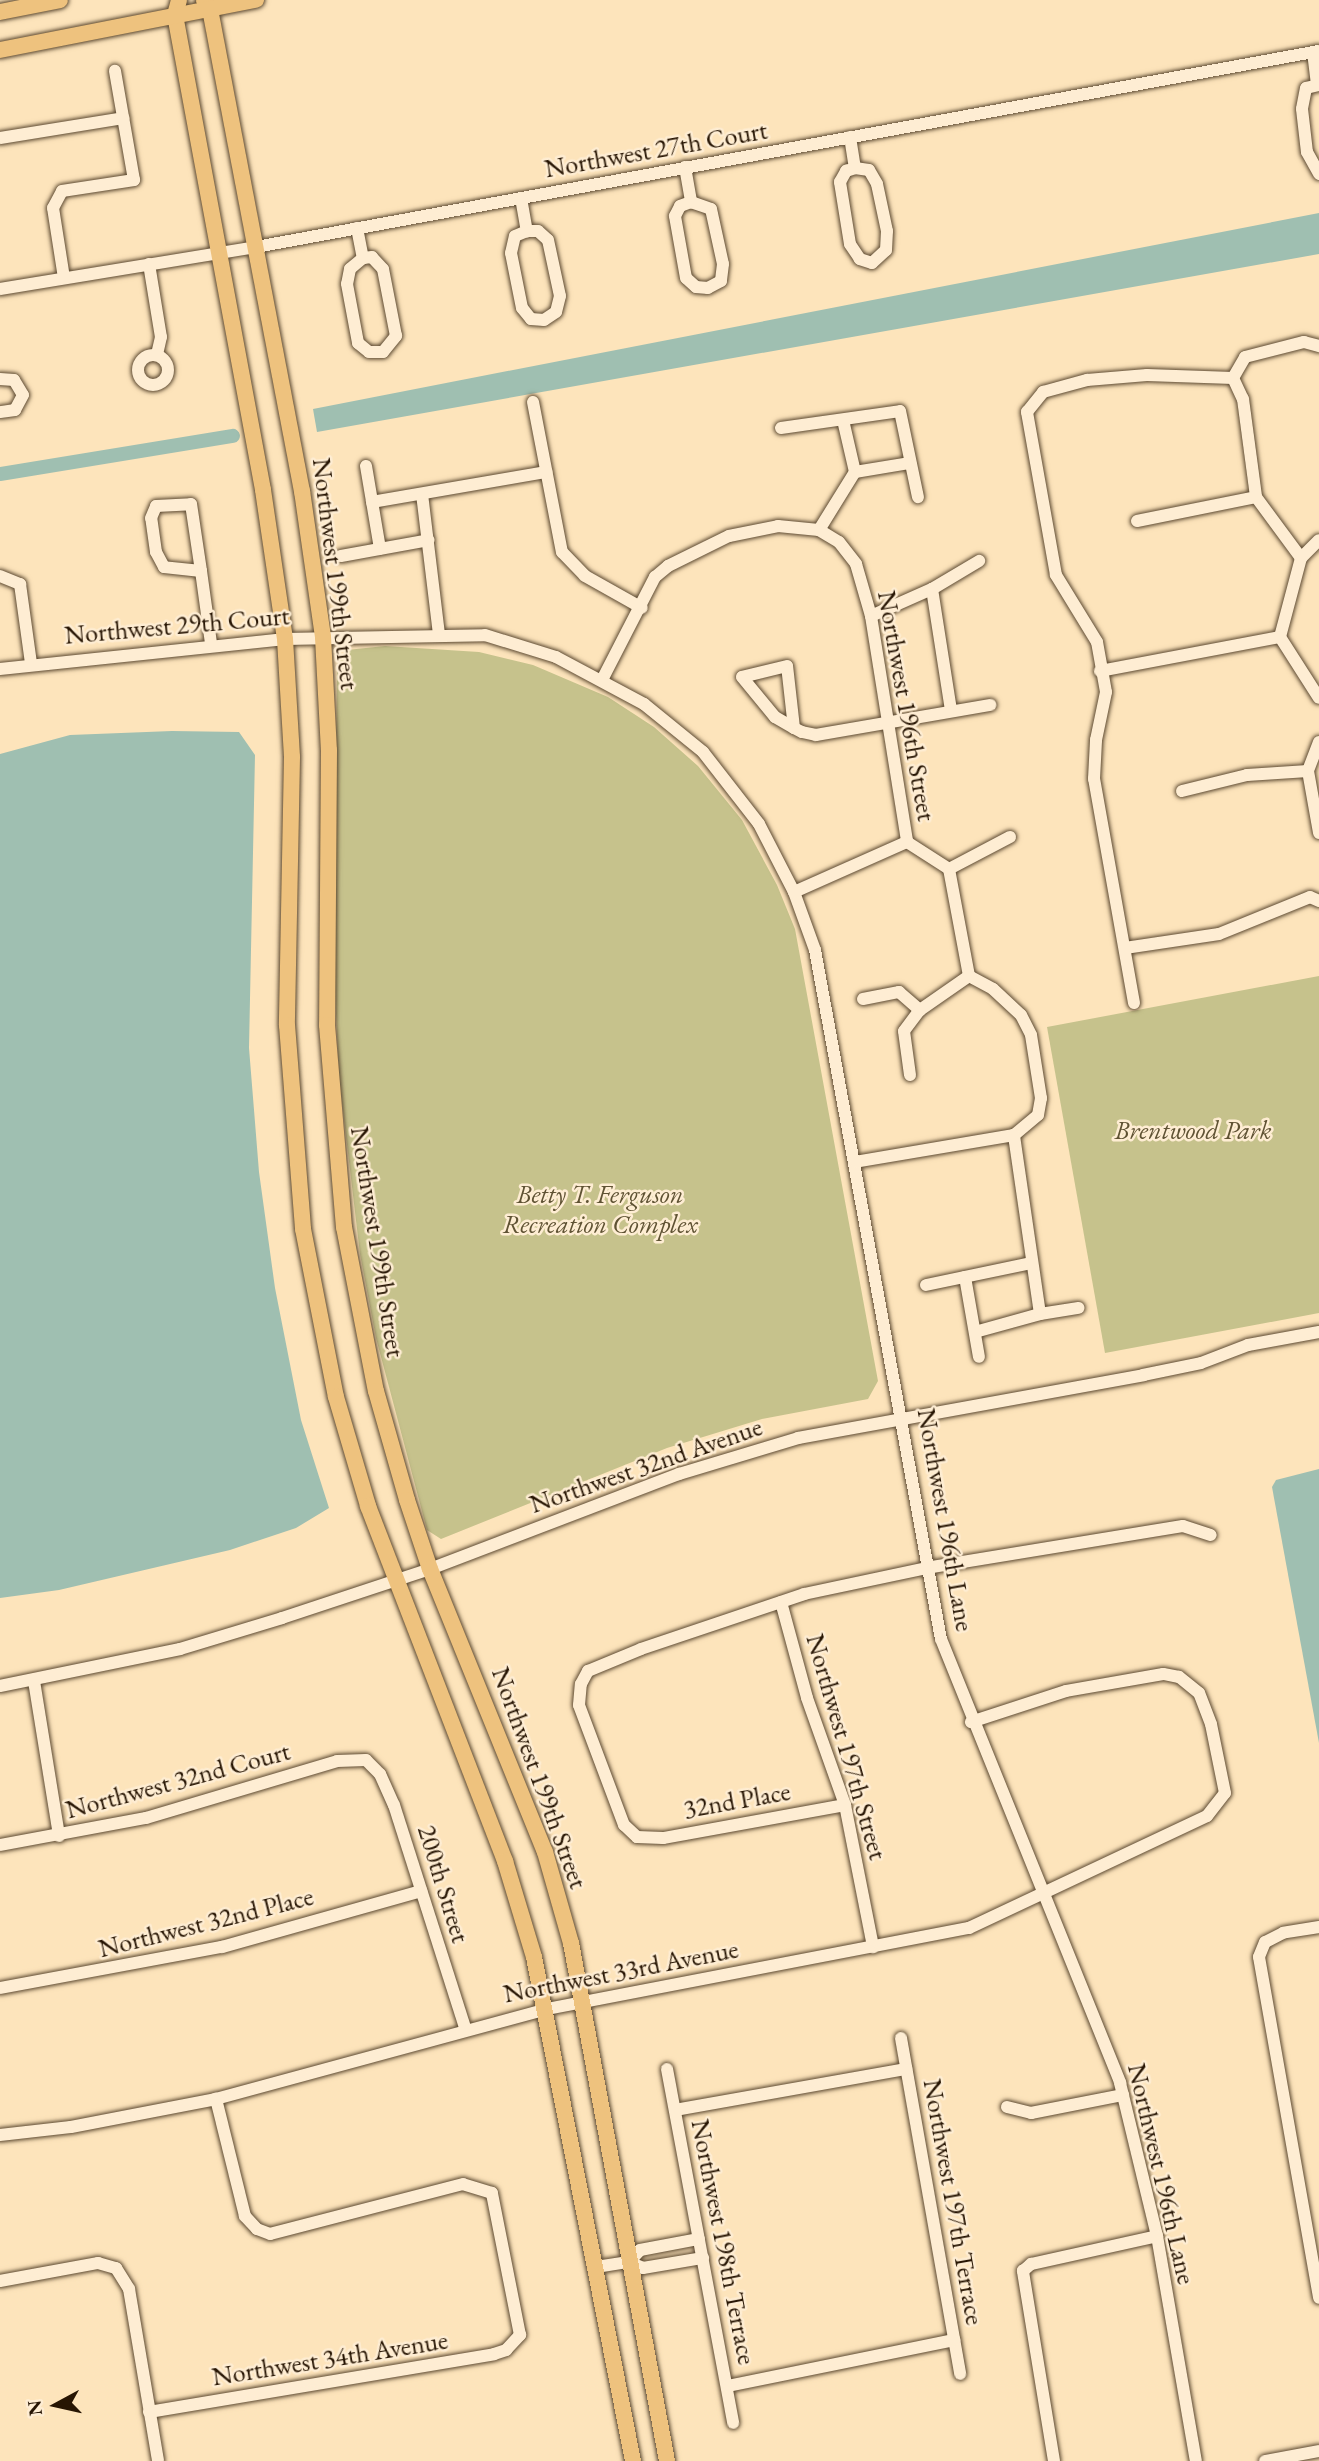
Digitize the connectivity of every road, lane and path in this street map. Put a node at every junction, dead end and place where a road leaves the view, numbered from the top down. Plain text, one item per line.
1 (60, 0) edge
2 (256, 0) edge
3 (207, 4) edge
4 (177, 7) edge
5 (0, 12) edge
6 (0, 50) edge
7 (1316, 51) edge
8 (115, 71) dead end
9 (1318, 85) edge
10 (123, 118) junction
11 (850, 137) junction
12 (0, 138) edge
13 (685, 167) junction
14 (855, 168) junction
15 (1319, 174) edge
16 (521, 198) junction
17 (691, 202) junction
18 (357, 228) junction
19 (527, 231) junction
20 (256, 247) junction
21 (219, 253) junction
22 (363, 258) junction
23 (149, 264) junction
24 (64, 278) junction
25 (0, 289) edge
26 (1319, 346) edge
27 (157, 355) dead end
28 (1233, 378) junction
29 (0, 379) edge
30 (533, 402) dead end
31 (0, 412) edge
32 (843, 420) junction
33 (780, 428) dead end
34 (911, 463) junction
35 (366, 466) dead end
36 (545, 472) junction
37 (855, 472) junction
38 (422, 494) junction
39 (918, 497) dead end
40 (1256, 497) junction
41 (372, 502) junction
42 (1137, 521) dead end
43 (819, 530) junction
44 (429, 540) junction
45 (1319, 540) edge
46 (380, 549) junction
47 (341, 556) dead end
48 (1301, 558) junction
49 (979, 561) dead end
50 (201, 571) junction
51 (0, 576) edge
52 (932, 589) junction
53 (642, 608) junction
54 (871, 616) junction
55 (439, 634) junction
56 (323, 637) junction
57 (1280, 637) junction
58 (285, 639) junction
59 (211, 644) junction
60 (32, 663) junction
61 (0, 669) edge
62 (1100, 671) junction
63 (601, 680) junction
64 (1319, 698) edge
65 (990, 705) dead end
66 (951, 711) junction
67 (888, 722) junction
68 (794, 728) junction
69 (1319, 742) edge
70 (1308, 771) junction
71 (1182, 791) dead end
72 (1319, 833) edge
73 (1010, 837) dead end
74 (907, 842) junction
75 (949, 869) junction
76 (794, 892) junction
77 (1319, 901) edge
78 (1125, 948) junction
79 (969, 976) junction
80 (863, 999) dead end
81 (1134, 1003) dead end
82 (920, 1010) junction
83 (910, 1075) dead end
84 (1014, 1135) junction
85 (855, 1162) junction
86 (1031, 1263) junction
87 (965, 1277) junction
88 (926, 1285) dead end
89 (1079, 1308) dead end
90 (1040, 1314) junction
91 (975, 1332) junction
92 (1319, 1332) edge
93 (979, 1357) dead end
94 (904, 1417) junction
95 (1212, 1535) dead end
96 (430, 1569) junction
97 (926, 1569) junction
98 (394, 1581) junction
99 (781, 1602) junction
100 (34, 1681) junction
101 (0, 1686) edge
102 (971, 1723) junction
103 (366, 1760) joint
104 (845, 1805) junction
105 (59, 1836) junction
106 (0, 1845) edge
107 (421, 1891) junction
108 (1045, 1893) junction
109 (1319, 1927) edge
110 (873, 1947) junction
111 (0, 1988) edge
112 (582, 2001) junction
113 (547, 2009) junction
114 (465, 2028) junction
115 (901, 2038) dead end
116 (667, 2069) dead end
117 (906, 2069) junction
118 (1123, 2095) junction
119 (216, 2099) junction
120 (1006, 2107) dead end
121 (675, 2110) junction
122 (0, 2135) edge
123 (1157, 2236) junction
124 (699, 2239) junction
125 (702, 2258) junction
126 (629, 2262) junction
127 (596, 2267) junction
128 (0, 2281) edge
129 (1319, 2298) edge
130 (954, 2340) junction
131 (960, 2374) dead end
132 (728, 2386) junction
133 (149, 2412) junction
134 (733, 2423) dead end
135 (1319, 2451) edge
136 (158, 2461) edge
137 (633, 2461) edge
138 (667, 2461) edge
139 (1054, 2461) edge
140 (1196, 2461) edge
141 (1265, 2461) edge

1 - 5 main road
2 - 3 main road
3 - 4 main road
3 - 20 main road, Northwest 199th Street
4 - 6 main road
4 - 21 main road
7 - 9 street
7 - 11 street, Northwest 27th Court
8 - 10 street
9 - 15 street
10 - 12 street
10 - 24 street
11 - 13 street, Northwest 27th Court
11 - 14 street
13 - 16 street, Northwest 27th Court
13 - 17 street
14 - 14 street
16 - 18 street, Northwest 27th Court
16 - 19 street
17 - 17 street
18 - 20 street, Northwest 27th Court
18 - 22 street
19 - 19 street
20 - 21 street, Northwest 27th Court
20 - 56 main road, Northwest 199th Street
21 - 23 street, Northwest 27th Court
21 - 58 main road
22 - 22 street
23 - 24 street, Northwest 27th Court
23 - 27 street
24 - 25 street, Northwest 27th Court
26 - 28 street
28 - 40 street
28 - 62 street
29 - 31 street
30 - 36 street
32 - 33 street
32 - 34 street
32 - 37 street
34 - 37 street
34 - 39 street
35 - 41 street
36 - 38 street
36 - 53 street
37 - 43 street
38 - 41 street
38 - 44 street
40 - 42 street
40 - 48 street
41 - 46 street
43 - 53 street
43 - 54 street, Northwest 196th Street
44 - 46 street
44 - 55 street
45 - 48 street
46 - 47 street
48 - 57 street
49 - 52 street
50 - 50 street
50 - 59 street
51 - 60 street
52 - 54 street
52 - 66 street
53 - 63 street
54 - 67 street, Northwest 196th Street
55 - 56 street, Northwest 29th Court
55 - 63 street, Northwest 29th Court
56 - 58 street, Northwest 29th Court
56 - 96 main road, Northwest 199th Street
57 - 62 street
57 - 64 street
58 - 59 street, Northwest 29th Court
58 - 98 main road
59 - 60 street, Northwest 29th Court
60 - 61 street, Northwest 29th Court
62 - 78 street
63 - 76 street, Northwest 196th Lane
65 - 66 street
66 - 67 street
67 - 68 street
67 - 74 street, Northwest 196th Street
68 - 68 street
69 - 70 street
70 - 71 street
70 - 72 street
73 - 75 street
74 - 75 street, Northwest 196th Street
74 - 76 street
75 - 79 street
76 - 85 street, Northwest 196th Lane
77 - 78 street
78 - 81 street
79 - 82 street
79 - 84 street
80 - 82 street
82 - 83 street
84 - 85 street
84 - 86 street
85 - 94 street, Northwest 196th Lane
86 - 87 street
86 - 90 street
87 - 88 street
87 - 91 street
89 - 90 street
90 - 91 street
91 - 93 street
92 - 94 street, Northwest 32nd Avenue
94 - 96 street, Northwest 32nd Avenue
94 - 97 street, Northwest 196th Lane
95 - 97 street
96 - 98 street, Northwest 32nd Avenue
96 - 112 main road, Northwest 199th Street
97 - 99 street
97 - 102 street, Northwest 196th Lane
98 - 100 street, Northwest 32nd Avenue
98 - 113 main road
99 - 104 street, Northwest 197th Street
99 - 104 street, 32nd Place
100 - 101 street, Northwest 32nd Avenue
100 - 105 street
102 - 108 street, Northwest 196th Lane
102 - 108 street, Northwest 33rd Avenue
103 - 105 street, Northwest 32nd Court
103 - 107 street, 200th Street
104 - 110 street, Northwest 197th Street
105 - 106 street, Northwest 32nd Court
107 - 111 street, Northwest 32nd Place
107 - 114 street, 200th Street
108 - 110 street, Northwest 33rd Avenue
108 - 118 street, Northwest 196th Lane
109 - 129 street
110 - 112 street, Northwest 33rd Avenue
112 - 113 street, Northwest 33rd Avenue
112 - 126 main road, Northwest 199th Street
113 - 114 street, Northwest 33rd Avenue
113 - 127 main road
114 - 119 street, Northwest 33rd Avenue
115 - 117 street, Northwest 197th Terrace
116 - 121 street, Northwest 198th Terrace
117 - 121 street
117 - 130 street, Northwest 197th Terrace
118 - 120 street
118 - 123 street, Northwest 196th Lane
119 - 122 street, Northwest 33rd Avenue
119 - 133 street, Northwest 34th Avenue
121 - 124 street, Northwest 198th Terrace
123 - 139 street
123 - 140 street, Northwest 196th Lane
124 - 125 street, Northwest 198th Terrace
124 - 126 street
125 - 126 street
125 - 132 street, Northwest 198th Terrace
126 - 127 street
126 - 138 main road, Northwest 199th Street
127 - 137 main road
128 - 133 street
130 - 131 street, Northwest 197th Terrace
130 - 132 street
132 - 134 street, Northwest 198th Terrace
133 - 136 street
135 - 141 street

